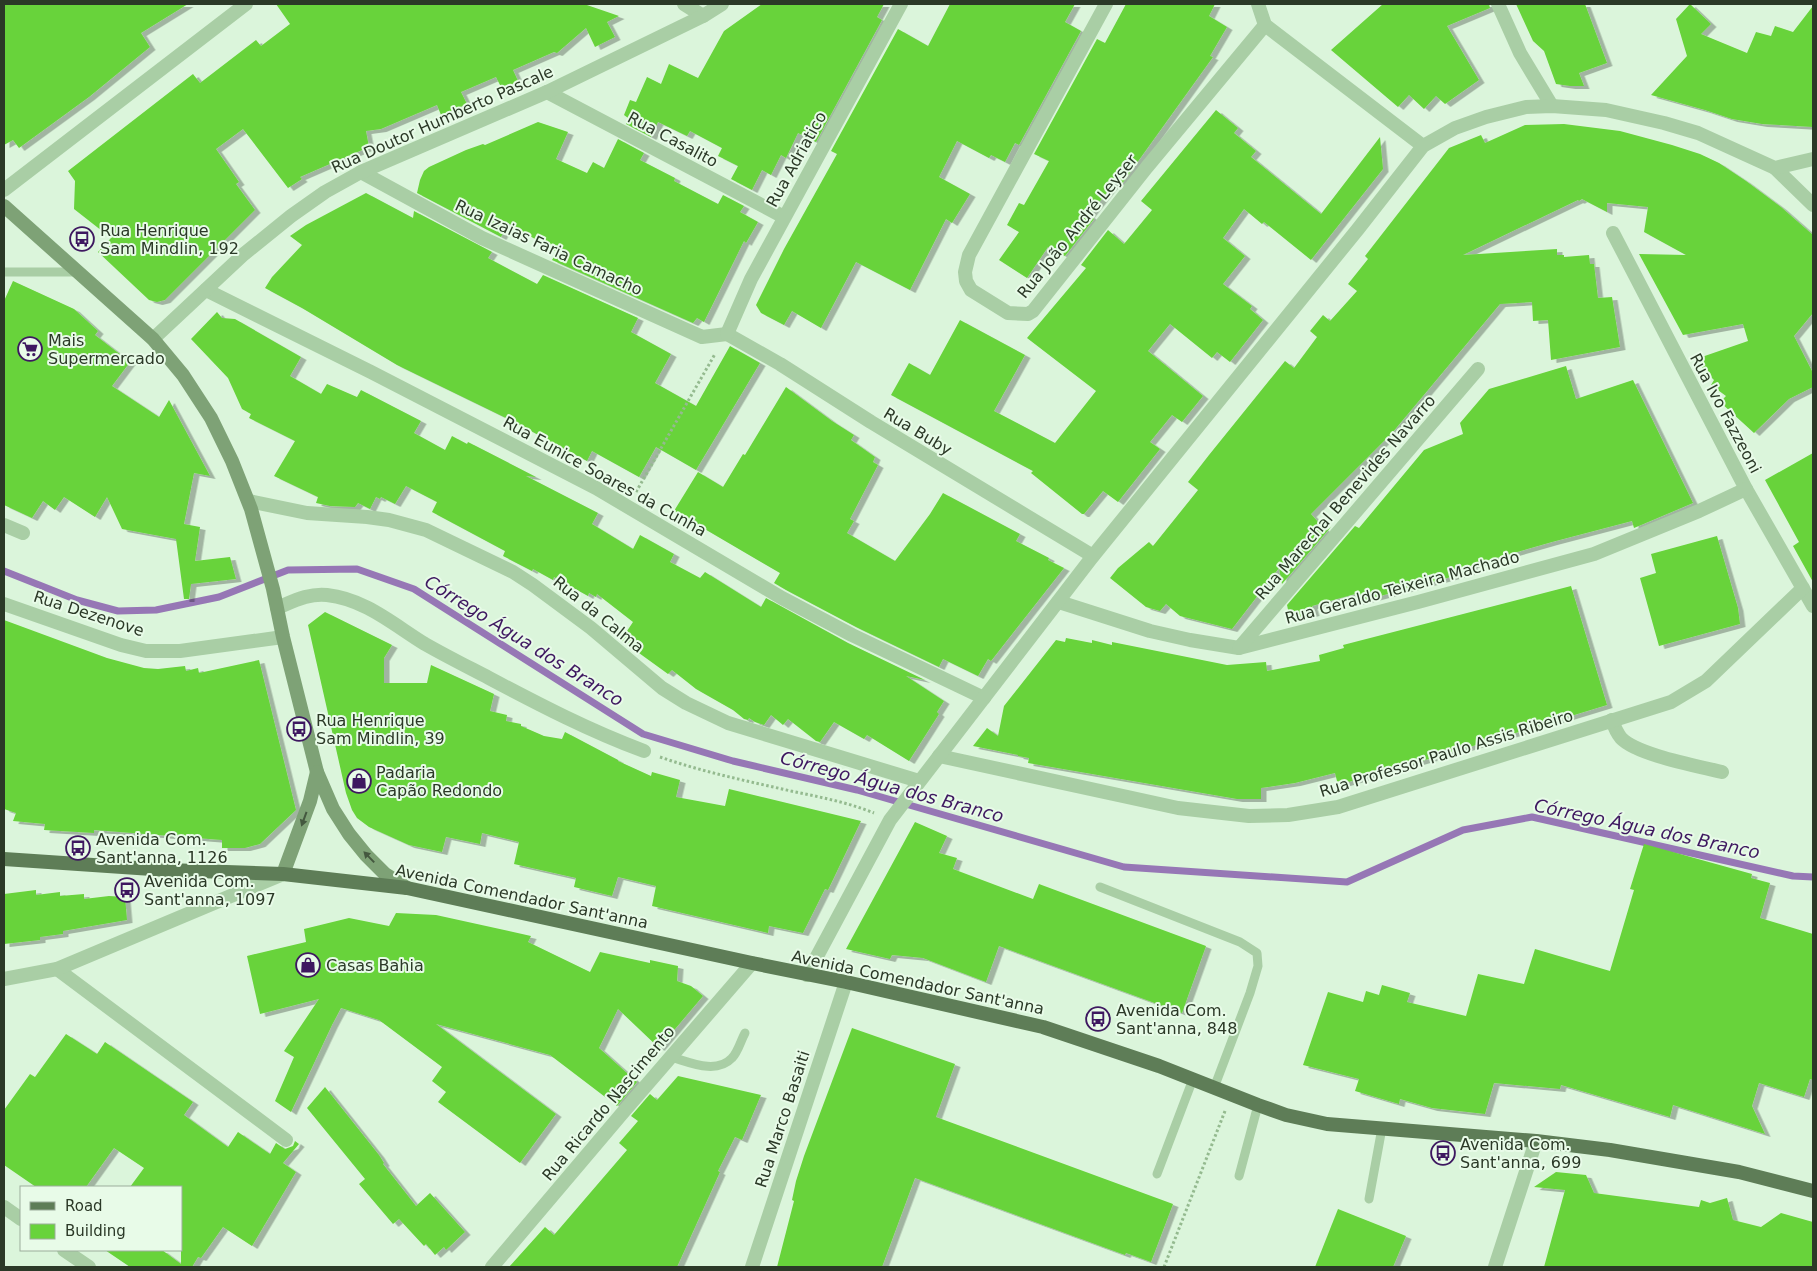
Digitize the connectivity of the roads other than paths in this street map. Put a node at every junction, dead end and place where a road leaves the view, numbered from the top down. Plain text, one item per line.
1 (246, 4) edge
2 (684, 4) edge
3 (722, 4) edge
4 (901, 4) edge
5 (1106, 4) edge
6 (1258, 4) edge
7 (1498, 4) edge
8 (702, 16) junction
9 (1265, 25) junction
10 (547, 92) junction
11 (1552, 106) junction
12 (1423, 146) junction
13 (1813, 159) edge
14 (1775, 168) junction
15 (361, 172) junction
16 (4, 190) edge
17 (1813, 204) edge
18 (4, 206) edge
19 (784, 217) junction
20 (1613, 233) dead end
21 (4, 272) edge
22 (78, 272) junction
23 (206, 290) junction
24 (727, 334) junction
25 (153, 339) junction
26 (1478, 369) dead end
27 (1746, 488) junction
28 (250, 505) junction
29 (4, 525) edge
30 (23, 532) dead end
31 (1093, 556) junction
32 (1803, 588) junction
33 (1059, 602) junction
34 (276, 603) junction
35 (4, 604) edge
36 (1813, 606) edge
37 (282, 637) junction
38 (1239, 648) junction
39 (984, 698) junction
40 (1612, 720) junction
41 (644, 751) road end
42 (939, 756) junction
43 (317, 772) junction
44 (1722, 772) dead end
45 (918, 783) junction
46 (4, 859) edge
47 (283, 874) junction
48 (1100, 887) dead end
49 (407, 888) junction
50 (752, 964) junction
51 (57, 969) junction
52 (806, 975) junction
53 (4, 979) edge
54 (846, 982) junction
55 (745, 1033) dead end
56 (671, 1057) junction
57 (1193, 1079) junction
58 (1214, 1088) junction
59 (1258, 1105) junction
60 (1382, 1128) junction
61 (286, 1140) dead end
62 (1536, 1141) junction
63 (1157, 1174) dead end
64 (1239, 1176) dead end
65 (1813, 1191) edge
66 (1369, 1199) dead end
67 (4, 1207) edge
68 (20, 1218) edge
69 (65, 1251) edge
70 (89, 1267) edge
71 (492, 1267) edge
72 (752, 1267) edge
73 (1495, 1267) edge

1 - 16 street
2 - 8 street
3 - 8 street, Rua Doutor Humberto Pascale
4 - 19 street, Rua Adriatico
5 - 9 street, Rua João André Leyser
6 - 9 street
7 - 11 street
8 - 10 street, Rua Doutor Humberto Pascale
9 - 12 street
10 - 15 street, Rua Doutor Humberto Pascale
10 - 19 street, Rua Casalito
11 - 12 street
11 - 14 street
12 - 31 street
13 - 14 street
14 - 17 street
15 - 23 street, Rua Doutor Humberto Pascale
15 - 24 street, Rua Izaias Faria Camacho
18 - 22 main road
19 - 24 street, Rua Adriatico
20 - 27 street, Rua Ivo Fazzeoni
21 - 22 lane
22 - 25 main road
23 - 25 street, Rua Doutor Humberto Pascale
23 - 39 street, Rua Eunice Soares da Cunha
24 - 31 street, Rua Buby
25 - 28 main road
26 - 38 street, Rua Marechal Benevides Navarro
27 - 32 street, Rua Ivo Fazzeoni
27 - 38 street, Rua Geraldo Teixeira Machado
28 - 34 main road
28 - 45 street, Rua da Calma
29 - 30 street
31 - 33 street
32 - 36 street, Rua Ivo Fazzeoni
32 - 40 street, Rua Professor Paulo Assis Ribeiro
33 - 38 street, Rua Geraldo Teixeira Machado
33 - 39 street
34 - 37 main road
34 - 41 street
35 - 37 street, Rua Dezenove
37 - 43 main road
39 - 42 street
40 - 42 street, Rua Professor Paulo Assis Ribeiro
40 - 44 street
42 - 45 street
43 -> 47 main road
49 -> 43 main road
45 - 52 street
46 - 47 main road, Avenida Comendador Sant'anna
47 - 49 main road, Avenida Comendador Sant'anna
47 - 51 street
48 - 58 lane
49 - 50 main road, Avenida Comendador Sant'anna
50 - 52 main road, Avenida Comendador Sant'anna
50 - 56 street, Rua Ricardo Nascimento
51 - 53 street
51 - 61 street
52 - 54 main road, Avenida Comendador Sant'anna
54 - 57 main road, Avenida Comendador Sant'anna
54 - 72 street, Rua Marco Basaiti
55 - 56 lane
56 - 71 street, Rua Ricardo Nascimento
57 - 58 main road, Avenida Comendador Sant'anna
57 - 63 lane
58 - 59 main road, Avenida Comendador Sant'anna
59 - 60 main road, Avenida Comendador Sant'anna
59 - 64 lane
60 - 62 main road, Avenida Comendador Sant'anna
60 - 66 lane
62 - 65 main road, Avenida Comendador Sant'anna
62 - 73 street
67 - 68 street
69 - 70 street

